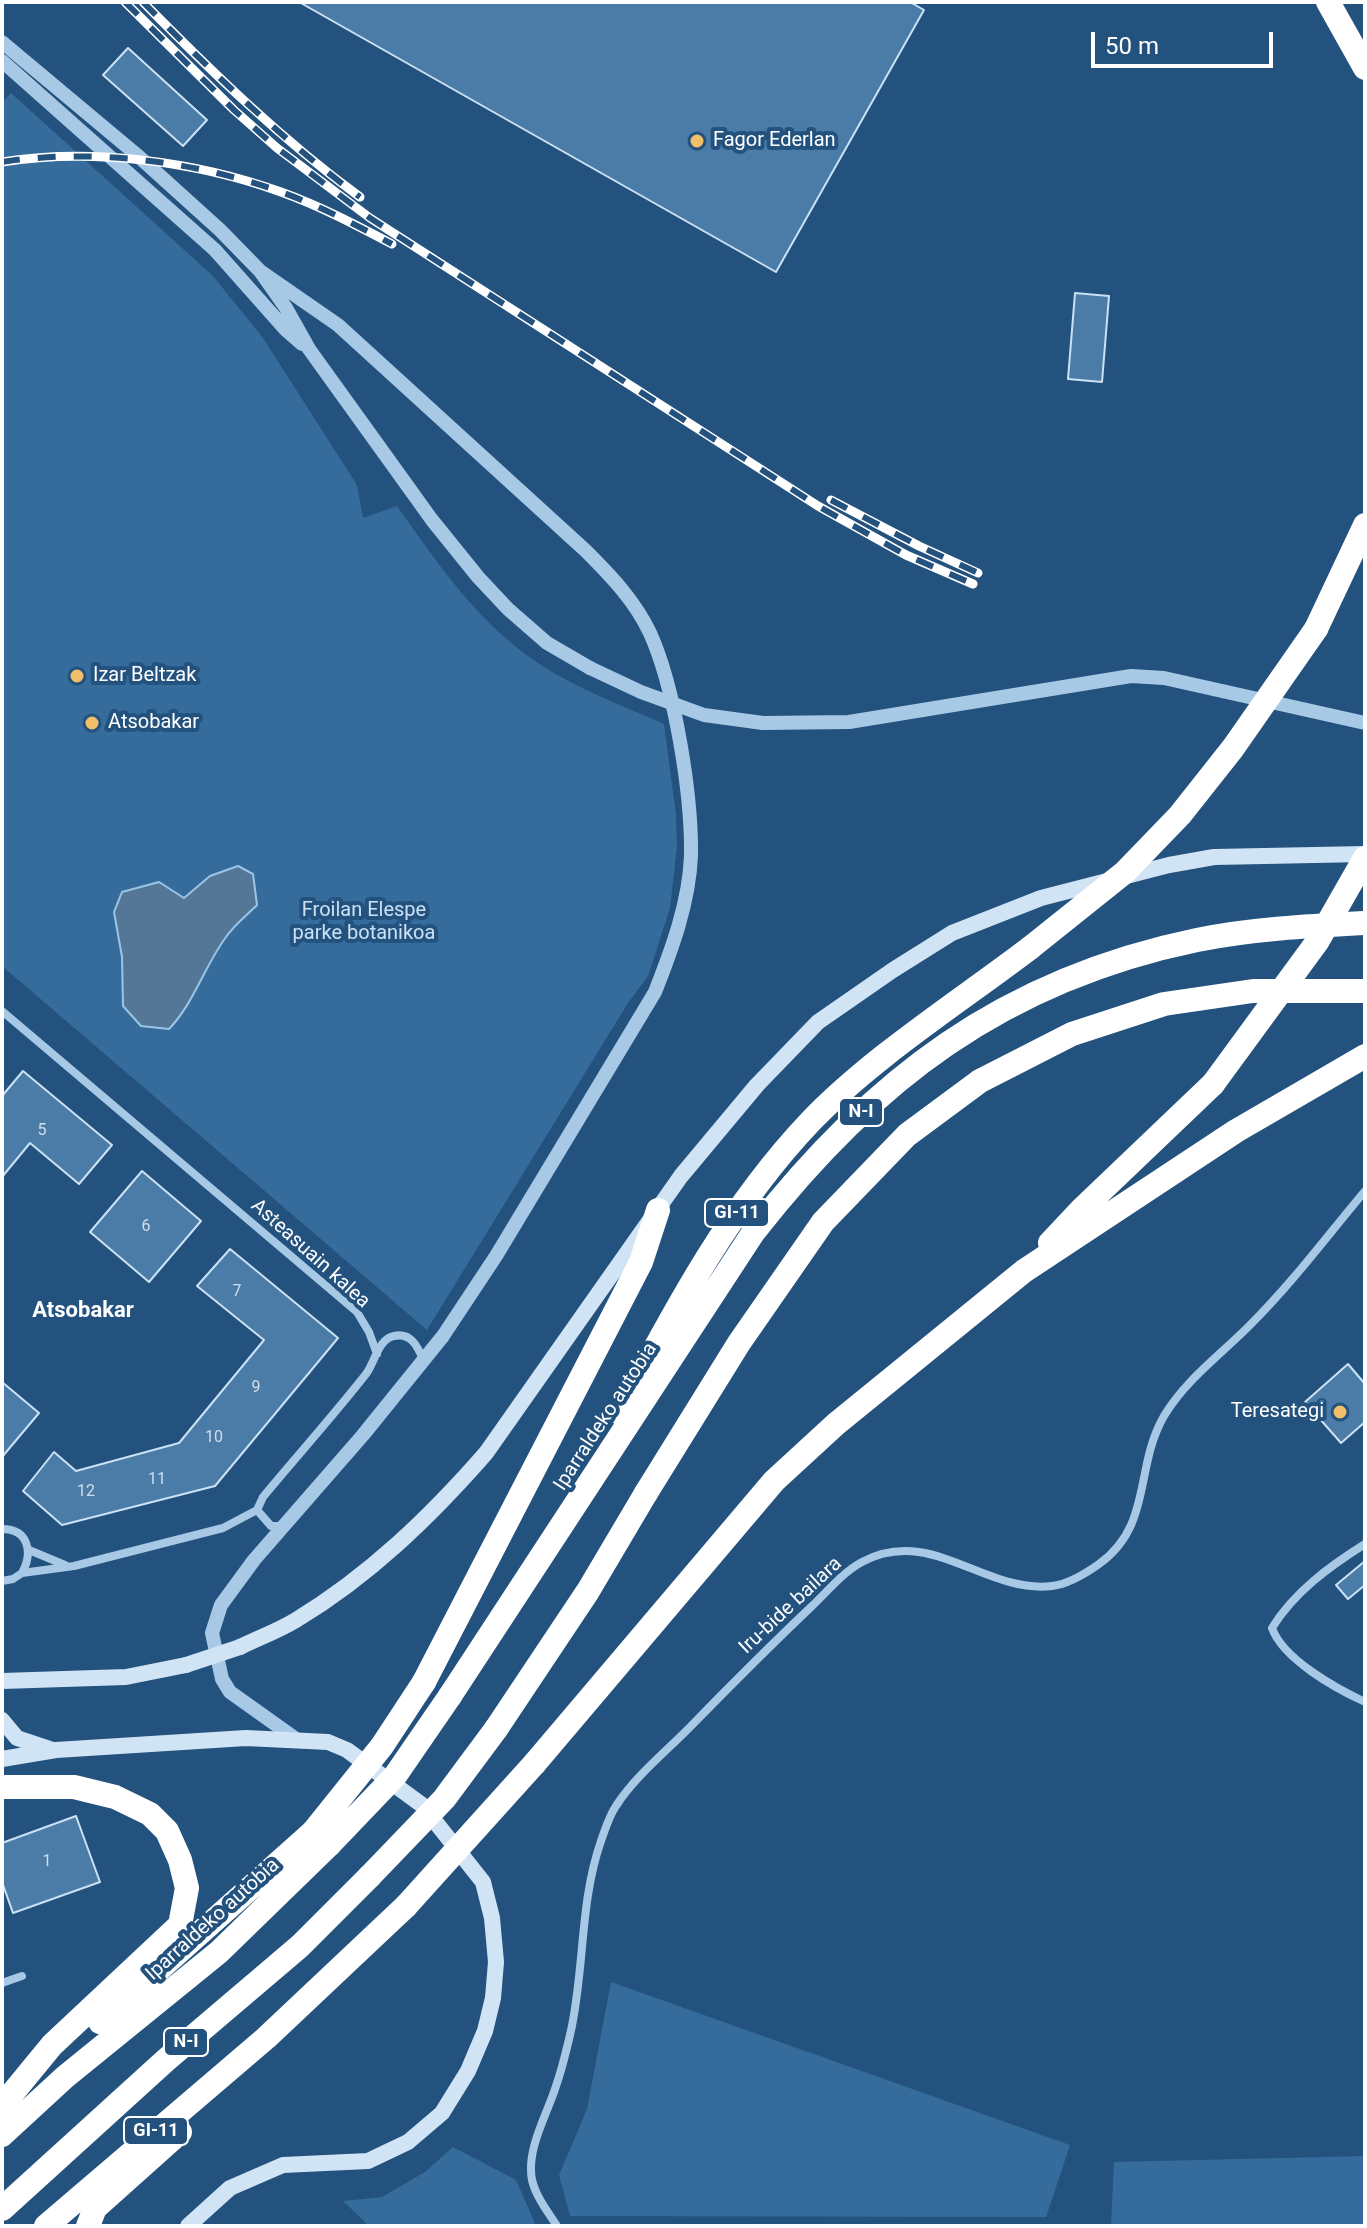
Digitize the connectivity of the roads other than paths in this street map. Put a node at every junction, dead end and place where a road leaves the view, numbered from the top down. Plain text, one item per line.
1 (1328, 2) edge
2 (2, 42) edge
3 (2, 61) edge
4 (1365, 68) edge
5 (260, 271) junction
6 (309, 349) junction
7 (1365, 525) edge
8 (1365, 723) edge
9 (1365, 856) edge
10 (1365, 923) edge
11 (1365, 991) edge
12 (2, 1011) edge
13 (1365, 1056) edge
14 (1365, 1191) edge
15 (658, 1210) junction
16 (1024, 1271) junction
17 (377, 1354) junction
18 (424, 1361) junction
19 (257, 1510) junction
20 (286, 1526) junction
21 (4, 1527) edge
22 (1365, 1544) edge
23 (29, 1550) junction
24 (541, 1559) junction
25 (69, 1566) junction
26 (22, 1573) junction
27 (2, 1581) edge
28 (2, 1681) edge
29 (1365, 1702) edge
30 (2, 1720) edge
31 (296, 1739) junction
32 (56, 1750) junction
33 (2, 1759) edge
34 (2, 1787) edge
35 (321, 1838) junction
36 (22, 1976) dead end
37 (2, 1983) edge
38 (266, 2038) junction
39 (2, 2108) edge
40 (2, 2135) edge
41 (2, 2209) edge
42 (46, 2226) edge
43 (88, 2226) edge
44 (188, 2226) edge
45 (557, 2226) edge

1 - 4 highway
2 - 5 street
3 - 6 street
5 - 6 street
5 - 18 street
6 - 8 street, bridge
7 - 24 highway, GI-11, bridge
9 - 15 main road
9 - 16 highway, GI-11, bridge
10 - 24 highway, Iparraldeko autobia / N-I
11 - 41 highway, N-I, bridge
12 - 17 street, Asteasuain kalea
13 - 16 highway
14 - 45 street, Iru-bide bailara
15 - 28 main road, bridge
15 - 35 highway, bridge
16 - 38 highway, GI-11, bridge
17 - 18 street
17 - 19 street
18 - 20 street
19 - 20 street
19 - 25 street
20 - 31 street
21 - 23 street
22 - 29 street
23 - 25 street
23 - 26 street
24 - 35 highway, Iparraldeko autobia / N-I, bridge
25 - 26 street
26 - 27 street
30 - 32 main road
31 - 32 main road
31 - 44 main road
32 - 33 main road
34 - 39 highway
35 - 39 highway
35 - 40 highway, Iparraldeko autobia / N-I
36 - 37 street
38 - 42 highway, GI-11
38 - 43 highway

